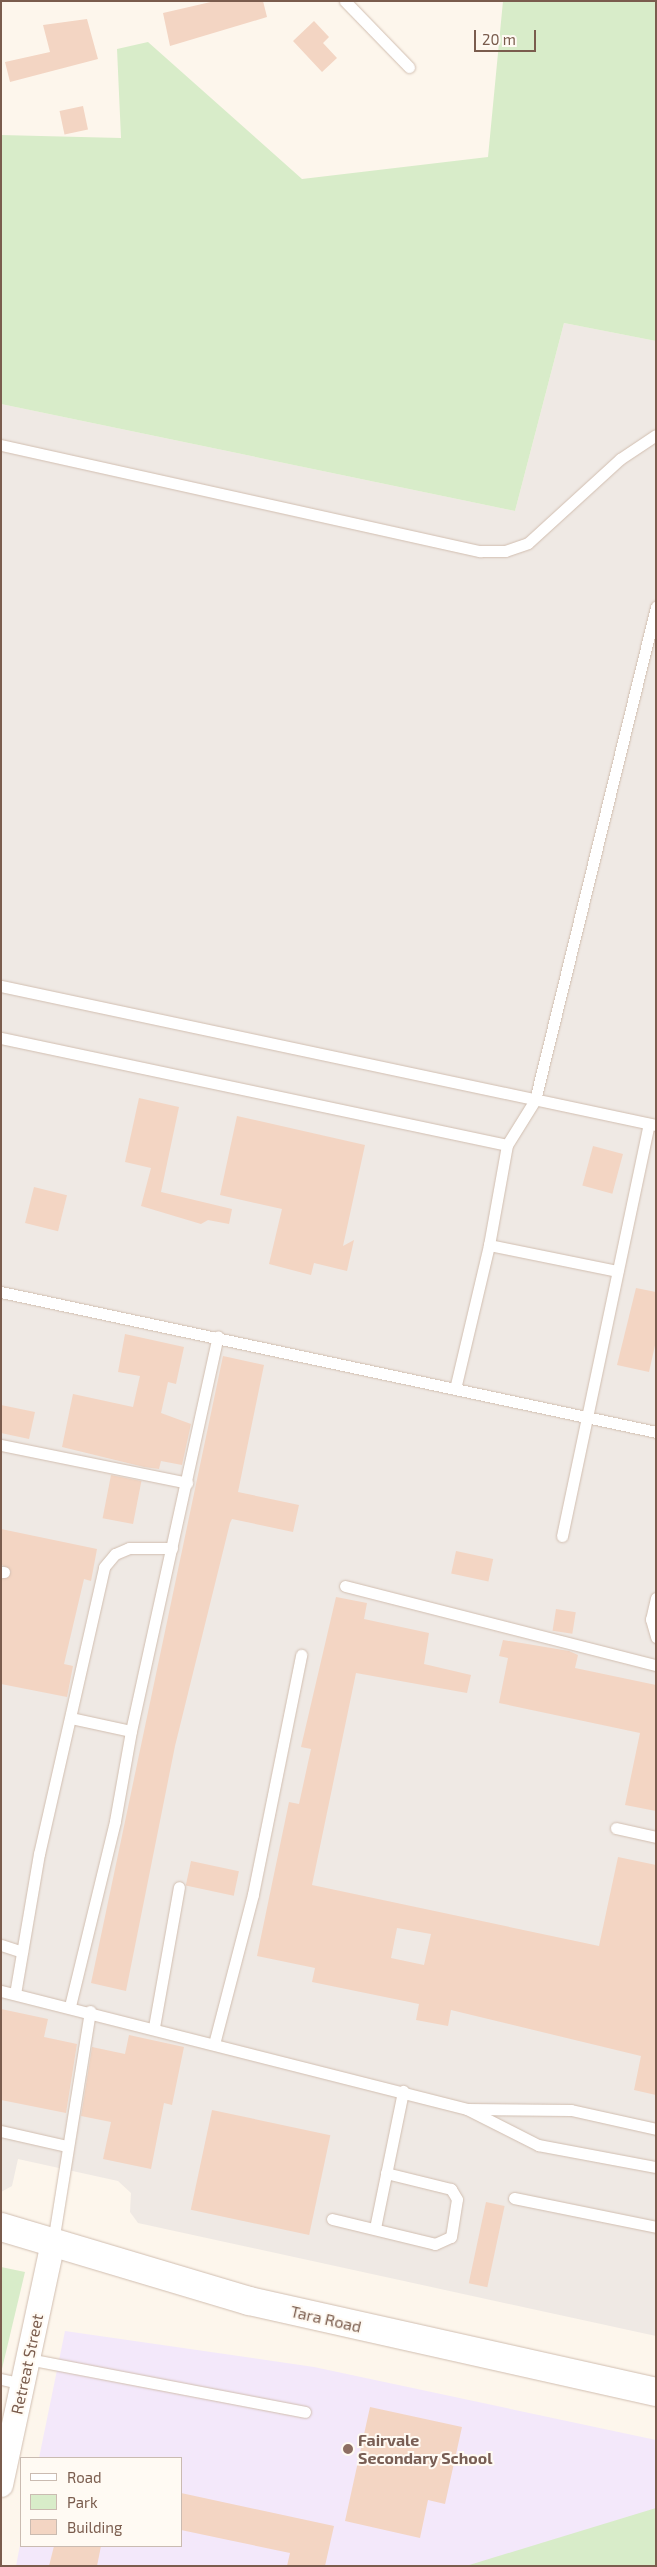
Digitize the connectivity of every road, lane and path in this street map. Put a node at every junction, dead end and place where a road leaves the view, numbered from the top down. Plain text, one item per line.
1 (345, 1) edge
2 (409, 68) dead end
3 (656, 435) edge
4 (1, 445) edge
5 (656, 608) edge
6 (1, 986) edge
7 (1, 1038) edge
8 (535, 1100) junction
9 (652, 1124) edge
10 (507, 1145) junction
11 (489, 1245) junction
12 (617, 1271) junction
13 (1, 1292) edge
14 (218, 1336) junction
15 (455, 1390) junction
16 (585, 1417) junction
17 (656, 1432) edge
18 (1, 1445) edge
19 (187, 1483) junction
20 (562, 1536) dead end
21 (172, 1548) junction
22 (345, 1586) dead end
23 (656, 1598) edge
24 (656, 1636) edge
25 (301, 1656) dead end
26 (656, 1665) edge
27 (71, 1718) junction
28 (131, 1731) junction
29 (616, 1828) dead end
30 (656, 1837) edge
31 (178, 1887) dead end
32 (1, 1945) edge
33 (22, 1952) junction
34 (1, 1991) edge
35 (16, 1994) junction
36 (70, 2006) junction
37 (90, 2011) junction
38 (154, 2027) junction
39 (214, 2044) junction
40 (403, 2091) junction
41 (467, 2110) junction
42 (656, 2129) edge
43 (1, 2131) edge
44 (67, 2146) junction
45 (656, 2167) edge
46 (386, 2173) junction
47 (514, 2198) dead end
48 (332, 2219) dead end
49 (1, 2227) edge
50 (656, 2227) edge
51 (375, 2228) junction
52 (53, 2242) junction
53 (28, 2359) junction
54 (12, 2381) edge
55 (656, 2392) edge
56 (305, 2412) dead end
57 (1, 2485) edge

1 - 2 lane
3 - 4 lane
5 - 8 lane
6 - 8 lane
7 - 10 lane
8 - 9 lane
8 - 10 lane
9 - 12 lane
10 - 11 lane
11 - 12 lane
11 - 15 lane
12 - 16 lane
13 - 14 lane
14 - 15 lane
14 - 19 lane
15 - 16 lane
16 - 17 lane
16 - 20 lane
18 - 19 lane
19 - 21 lane
21 - 27 lane
21 - 28 lane
22 - 26 lane
23 - 24 lane
25 - 39 lane
27 - 28 lane
27 - 33 lane
28 - 36 lane
29 - 30 lane
31 - 38 lane
32 - 33 lane
33 - 35 lane
34 - 35 lane
35 - 36 lane
36 - 37 lane
37 - 38 lane
37 - 44 lane
38 - 39 lane
39 - 40 lane
40 - 41 lane
40 - 46 lane
41 - 42 lane
41 - 45 lane
43 - 44 lane
44 - 52 lane
46 - 51 lane
46 - 51 lane
47 - 50 lane
48 - 51 lane
49 - 52 street, Tara Road
52 - 53 street, Retreat Street
52 - 55 street, Tara Road
53 - 54 street, Retreat Street
53 - 56 lane
54 - 57 street, Retreat Street

